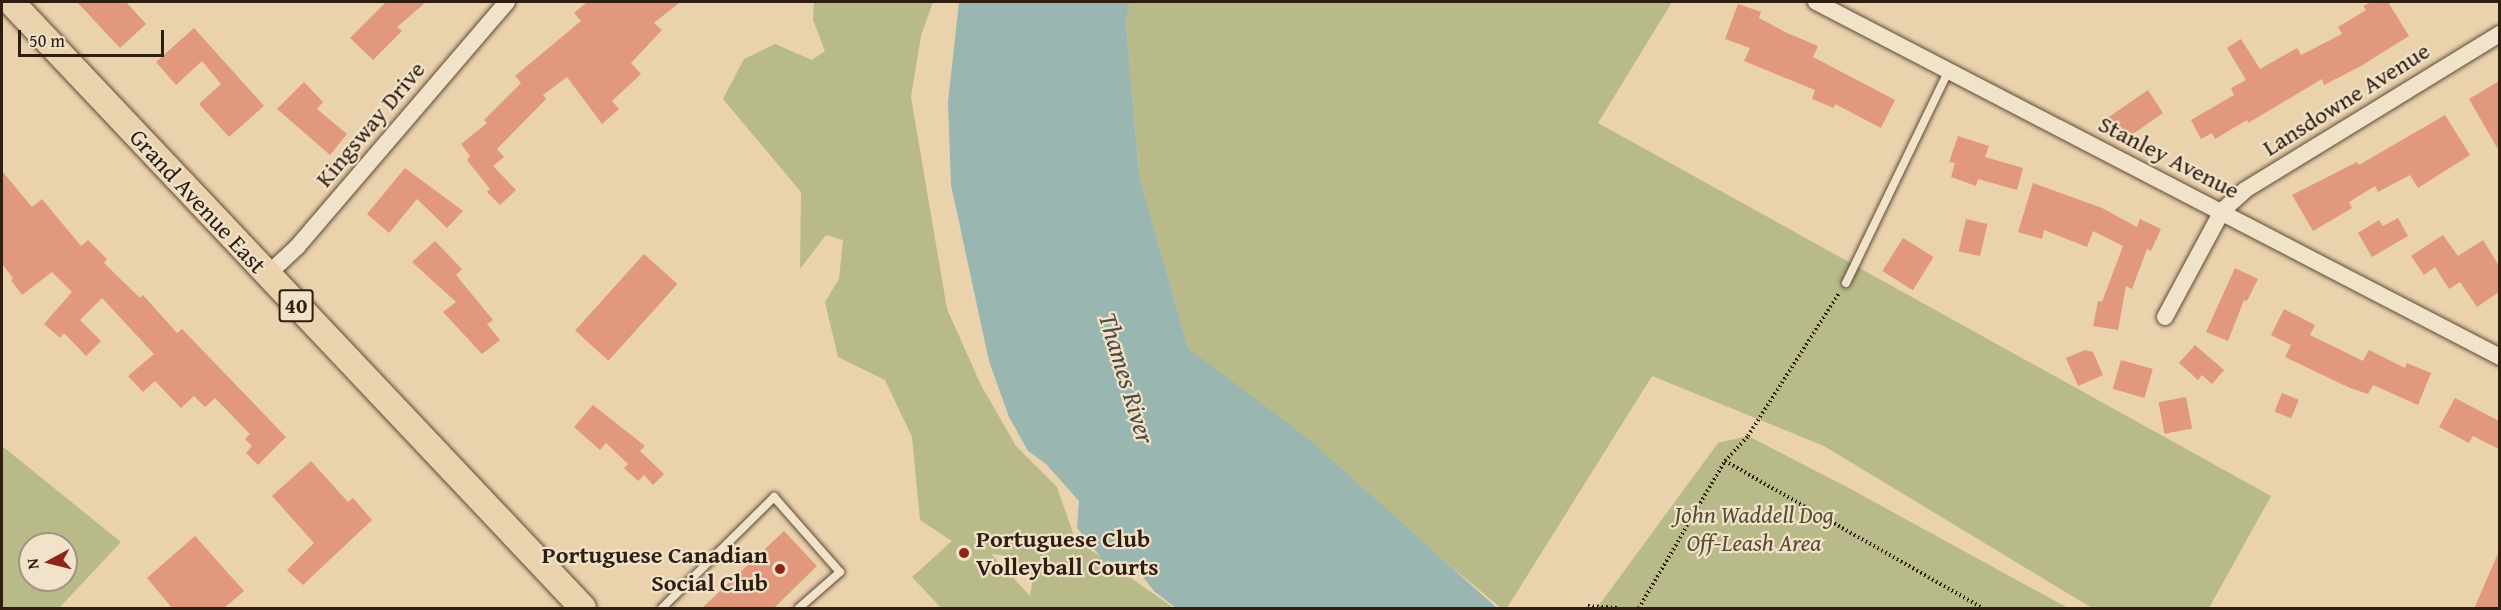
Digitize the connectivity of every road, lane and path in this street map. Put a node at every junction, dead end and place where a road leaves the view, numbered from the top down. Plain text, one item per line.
1 (11, 2) edge
2 (507, 2) edge
3 (1816, 2) edge
4 (2499, 34) edge
5 (1948, 72) junction
6 (2222, 211) junction
7 (267, 275) junction
8 (1846, 283) joint
9 (2165, 317) dead end
10 (2499, 357) edge
11 (1725, 461) junction
12 (1588, 606) dead end
13 (583, 609) edge
14 (662, 609) edge
15 (799, 609) edge
16 (1618, 609) edge
17 (1639, 609) edge
18 (1983, 609) edge

1 - 7 main road, Grand Avenue East / 40
2 - 7 street, Kingsway Drive
3 - 5 street, Stanley Avenue
4 - 6 street, Lansdowne Avenue
5 - 6 street, Stanley Avenue
5 - 8 lane
6 - 9 street, Lansdowne Avenue
6 - 10 street, Stanley Avenue
7 - 13 main road, Grand Avenue East / 40
8 - 11 path
11 - 17 path
11 - 18 path
12 - 16 path
14 - 15 lane

